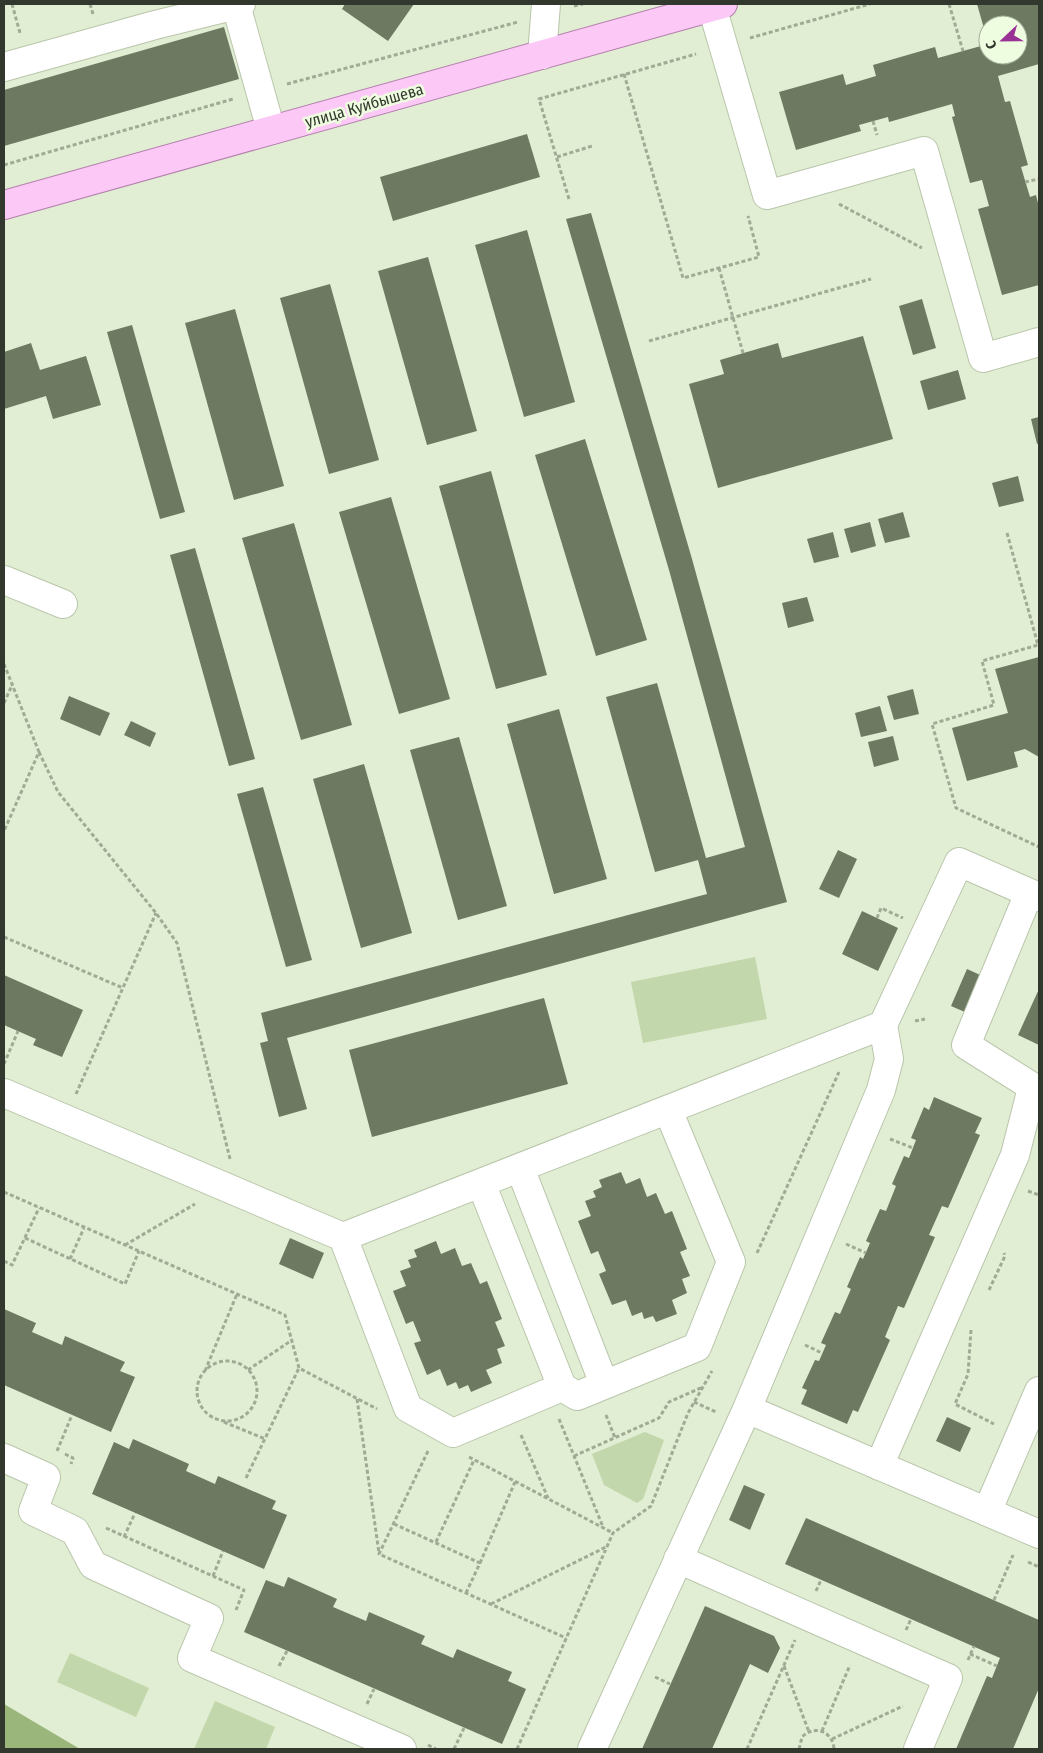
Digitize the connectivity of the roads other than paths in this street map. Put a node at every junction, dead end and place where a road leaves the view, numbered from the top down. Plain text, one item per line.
1 (239, 4) edge
2 (717, 5) edge
3 (545, 9) edge
4 (179, 11) edge
5 (542, 55) junction
6 (4, 67) edge
7 (272, 130) junction
8 (4, 205) edge
9 (1039, 342) edge
10 (4, 580) edge
11 (63, 604) dead end
12 (1034, 895) edge
13 (883, 1025) junction
14 (1036, 1089) edge
15 (4, 1093) edge
16 (668, 1110) junction
17 (520, 1168) junction
18 (481, 1183) junction
19 (343, 1237) junction
20 (604, 1384) junction
21 (556, 1390) junction
22 (1039, 1390) edge
23 (747, 1409) junction
24 (4, 1458) edge
25 (878, 1466) junction
26 (987, 1512) junction
27 (1039, 1534) edge
28 (678, 1559) junction
29 (402, 1749) edge
30 (592, 1749) edge
31 (918, 1749) edge

1 - 4 lane
1 - 7 lane
2 - 5 main road, улица Куйбышева
2 - 9 lane
3 - 5 lane
4 - 6 lane
5 - 7 main road, улица Куйбышева
7 - 8 main road, улица Куйбышева
10 - 11 lane
12 - 13 lane
12 - 14 lane
13 - 16 lane
13 - 23 lane
14 - 25 lane
15 - 19 lane
16 - 17 lane
16 - 20 lane
17 - 18 lane
17 - 20 lane
18 - 19 lane
18 - 21 lane
19 - 21 lane
20 - 21 lane
22 - 26 lane
23 - 25 lane
23 - 28 lane
24 - 29 lane
25 - 26 lane
26 - 27 lane
28 - 30 lane
28 - 31 lane

